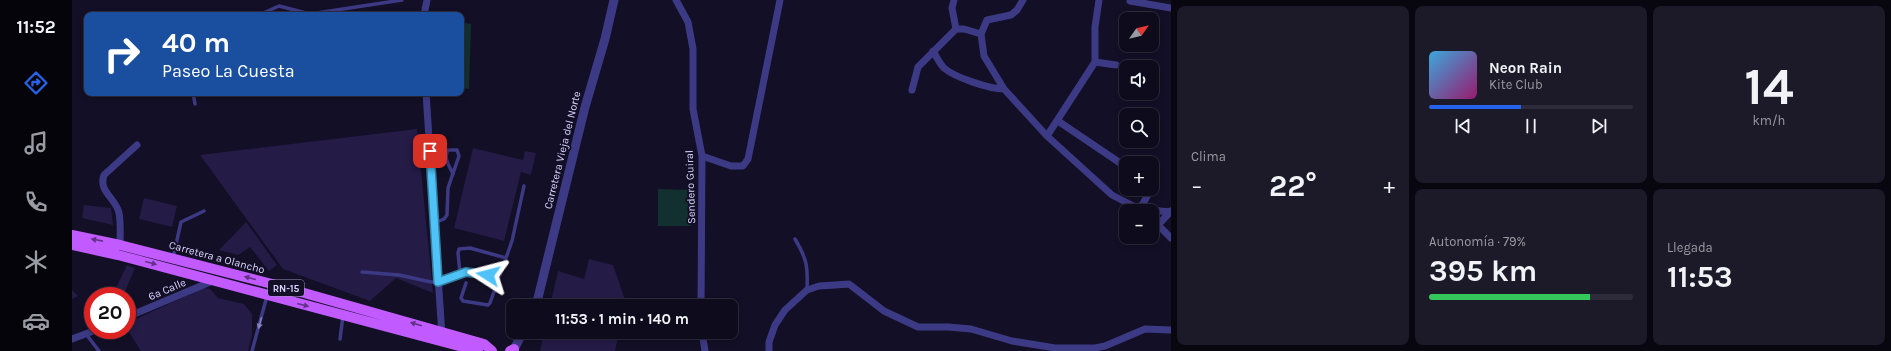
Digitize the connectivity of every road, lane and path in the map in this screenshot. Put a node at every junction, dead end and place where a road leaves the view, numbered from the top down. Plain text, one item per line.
1 (402, 0) edge
2 (427, 0) edge
3 (614, 0) edge
4 (676, 0) edge
5 (780, 0) edge
6 (954, 0) edge
7 (1023, 0) edge
8 (1099, 0) edge
9 (1130, 1) dead end
10 (1171, 8) edge
11 (265, 12) edge
12 (302, 12) edge
13 (323, 12) edge
14 (425, 12) edge
15 (956, 29) junction
16 (980, 34) junction
17 (933, 51) junction
18 (1095, 62) junction
19 (1116, 65) dead end
20 (1004, 89) junction
21 (912, 90) dead end
22 (194, 96) edge
23 (426, 96) edge
24 (195, 104) dead end
25 (1058, 121) junction
26 (1047, 136) junction
27 (137, 144) dead end
28 (702, 156) junction
29 (1119, 162) edge
30 (453, 174) junction
31 (524, 186) dead end
32 (1130, 204) edge
33 (204, 211) dead end
34 (1159, 211) edge
35 (1171, 212) edge
36 (434, 223) junction
37 (1159, 224) edge
38 (1159, 226) edge
39 (1171, 238) edge
40 (795, 239) dead end
41 (73, 240) edge
42 (120, 245) junction
43 (173, 258) junction
44 (506, 258) junction
45 (362, 272) dead end
46 (460, 273) junction
47 (499, 277) junction
48 (215, 280) junction
49 (438, 282) junction
50 (466, 283) dead end
51 (807, 290) junction
52 (267, 295) junction
53 (538, 299) edge
54 (701, 299) edge
55 (136, 313) edge
56 (343, 314) junction
57 (1171, 330) edge
58 (84, 335) edge
59 (442, 337) junction
60 (72, 339) edge
61 (90, 339) edge
62 (340, 339) dead end
63 (519, 339) edge
64 (703, 339) edge
65 (512, 350) edge
66 (99, 351) edge
67 (252, 351) edge
68 (478, 351) edge
69 (492, 351) edge
70 (705, 351) edge
71 (769, 351) edge

1 - 13 lane
2 - 14 street
3 - 53 street, Carretera Vieja del Norte
4 - 28 street, Sendero Guiral
5 - 28 street
6 - 15 street
7 - 16 street
8 - 18 street
9 - 10 street
11 - 12 lane
15 - 16 street
15 - 17 street
16 - 20 street
17 - 20 street
17 - 21 street
18 - 19 street
18 - 25 street
20 - 26 street
22 - 24 lane
23 - 36 street
25 - 26 street
25 - 29 street
26 - 32 street
27 - 42 street
28 - 54 street, Sendero Guiral
30 - 30 lane
30 - 36 lane
31 - 44 lane
33 - 43 lane
34 - 35 street
35 - 37 street
36 - 49 street
38 - 39 street
40 - 51 lane
42 -> 41 main road, Carretera a Olancho / RN-15
41 -> 48 main road, Carretera a Olancho / RN-15
42 - 43 main road, Carretera a Olancho / RN-15
59 -> 43 main road, Carretera a Olancho / RN-15
44 - 46 lane
44 - 47 lane
45 - 49 lane
46 - 47 lane
46 - 49 lane
47 - 50 lane
48 - 52 main road, Carretera a Olancho / RN-15
48 - 55 street, 6a Calle
49 - 59 street
51 - 57 street
51 - 71 street
52 -> 56 main road, Carretera a Olancho / RN-15
52 -> 67 lane
56 - 59 main road, Carretera a Olancho / RN-15
56 - 62 lane
58 - 60 street
59 - 68 main road, Carretera a Olancho / RN-15
59 - 69 main road, Carretera a Olancho / RN-15
61 - 66 lane
63 - 65 street
64 - 70 street

